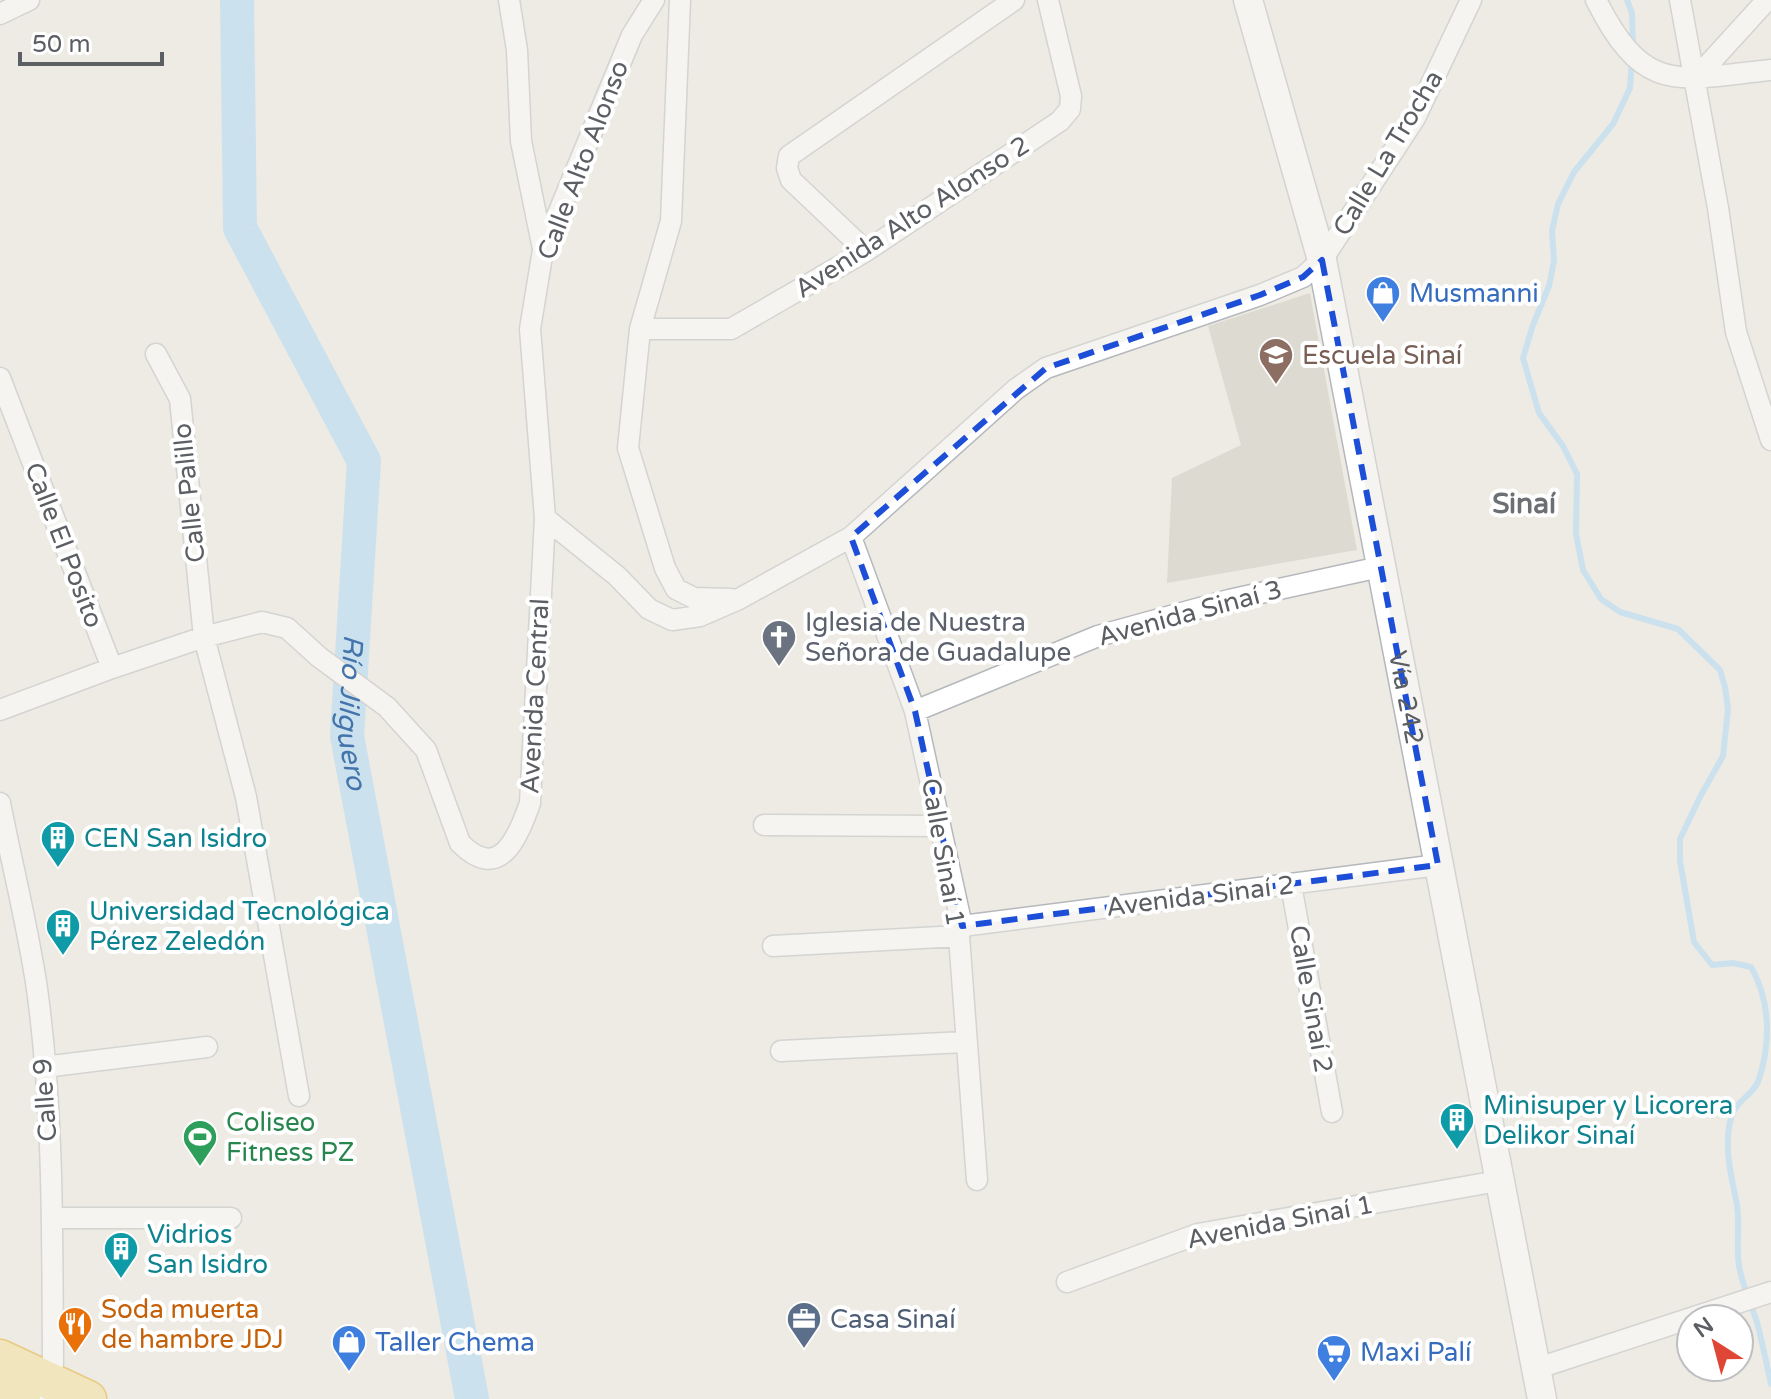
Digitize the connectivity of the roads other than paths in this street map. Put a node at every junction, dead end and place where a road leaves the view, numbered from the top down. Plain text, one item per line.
1 (29, 0) edge
2 (509, 0) edge
3 (654, 0) edge
4 (680, 0) edge
5 (1014, 0) edge
6 (1048, 0) edge
7 (1248, 0) edge
8 (1471, 0) edge
9 (1596, 0) edge
10 (1680, 0) edge
11 (1767, 0) edge
12 (0, 14) edge
13 (1771, 70) edge
14 (1696, 78) junction
15 (543, 250) junction
16 (866, 251) junction
17 (1322, 260) junction
18 (640, 329) junction
19 (156, 354) dead end
20 (0, 378) edge
21 (1771, 440) edge
22 (545, 518) junction
23 (851, 537) junction
24 (1380, 567) junction
25 (739, 599) junction
26 (204, 637) junction
27 (112, 668) junction
28 (0, 710) edge
29 (915, 711) junction
30 (0, 803) edge
31 (764, 825) dead end
32 (940, 826) junction
33 (1438, 865) junction
34 (7, 880) edge
35 (1291, 885) junction
36 (960, 931) junction
37 (773, 946) dead end
38 (965, 1042) junction
39 (207, 1047) dead end
40 (781, 1051) dead end
41 (44, 1067) junction
42 (299, 1096) dead end
43 (1332, 1112) dead end
44 (977, 1180) dead end
45 (1498, 1181) junction
46 (52, 1218) junction
47 (231, 1218) dead end
48 (1067, 1282) dead end
49 (1771, 1292) edge
50 (0, 1358) edge
51 (1535, 1369) junction
52 (0, 1389) edge
53 (39, 1394) edge
54 (88, 1399) edge
55 (1542, 1399) edge

1 - 12 street
2 - 15 street
3 - 15 street, Calle Alto Alonso
4 - 18 street
5 - 16 street
6 - 16 street, Avenida Alto Alonso 2
7 - 17 main road, Vía 242
8 - 17 street, Calle La Trocha
9 - 14 street
10 - 14 street
11 - 14 street
13 - 14 street
14 - 21 street
15 - 22 street, Calle Alto Alonso
16 - 18 street, Avenida Alto Alonso 2
17 - 23 street
17 - 24 main road, Vía 242
18 - 25 street
19 - 26 street, Calle Palillo
20 - 27 street, Calle El Posito
22 - 25 street
22 - 26 street, Avenida Central
23 - 25 street
23 - 29 street, Calle Sinaí 1
24 - 29 street, Avenida Sinaí 3
24 - 33 main road, Vía 242
26 - 27 street, Avenida Central
26 - 42 street, Calle Palillo
27 - 28 street, Avenida Central
29 - 32 street, Calle Sinaí 1
30 - 34 street, Calle 9
31 - 32 street
32 - 36 street, Calle Sinaí 1
33 - 35 street, Avenida Sinaí 2
33 - 45 main road, Vía 242
34 - 41 street, Calle 9
35 - 36 street, Avenida Sinaí 2
35 - 43 street, Calle Sinaí 2
36 - 37 street, Avenida Sinaí 2
36 - 38 street, Calle Sinaí 1
38 - 40 street
38 - 44 street, Calle Sinaí 1
39 - 41 street
41 - 46 street, Calle 9
45 - 48 street, Avenida Sinaí 1
45 - 51 main road, Vía 242
46 - 47 street
46 - 53 street, Calle 9
49 - 51 street
50 - 53 highway
51 - 55 main road, Vía 242
52 - 53 highway
53 - 54 highway

